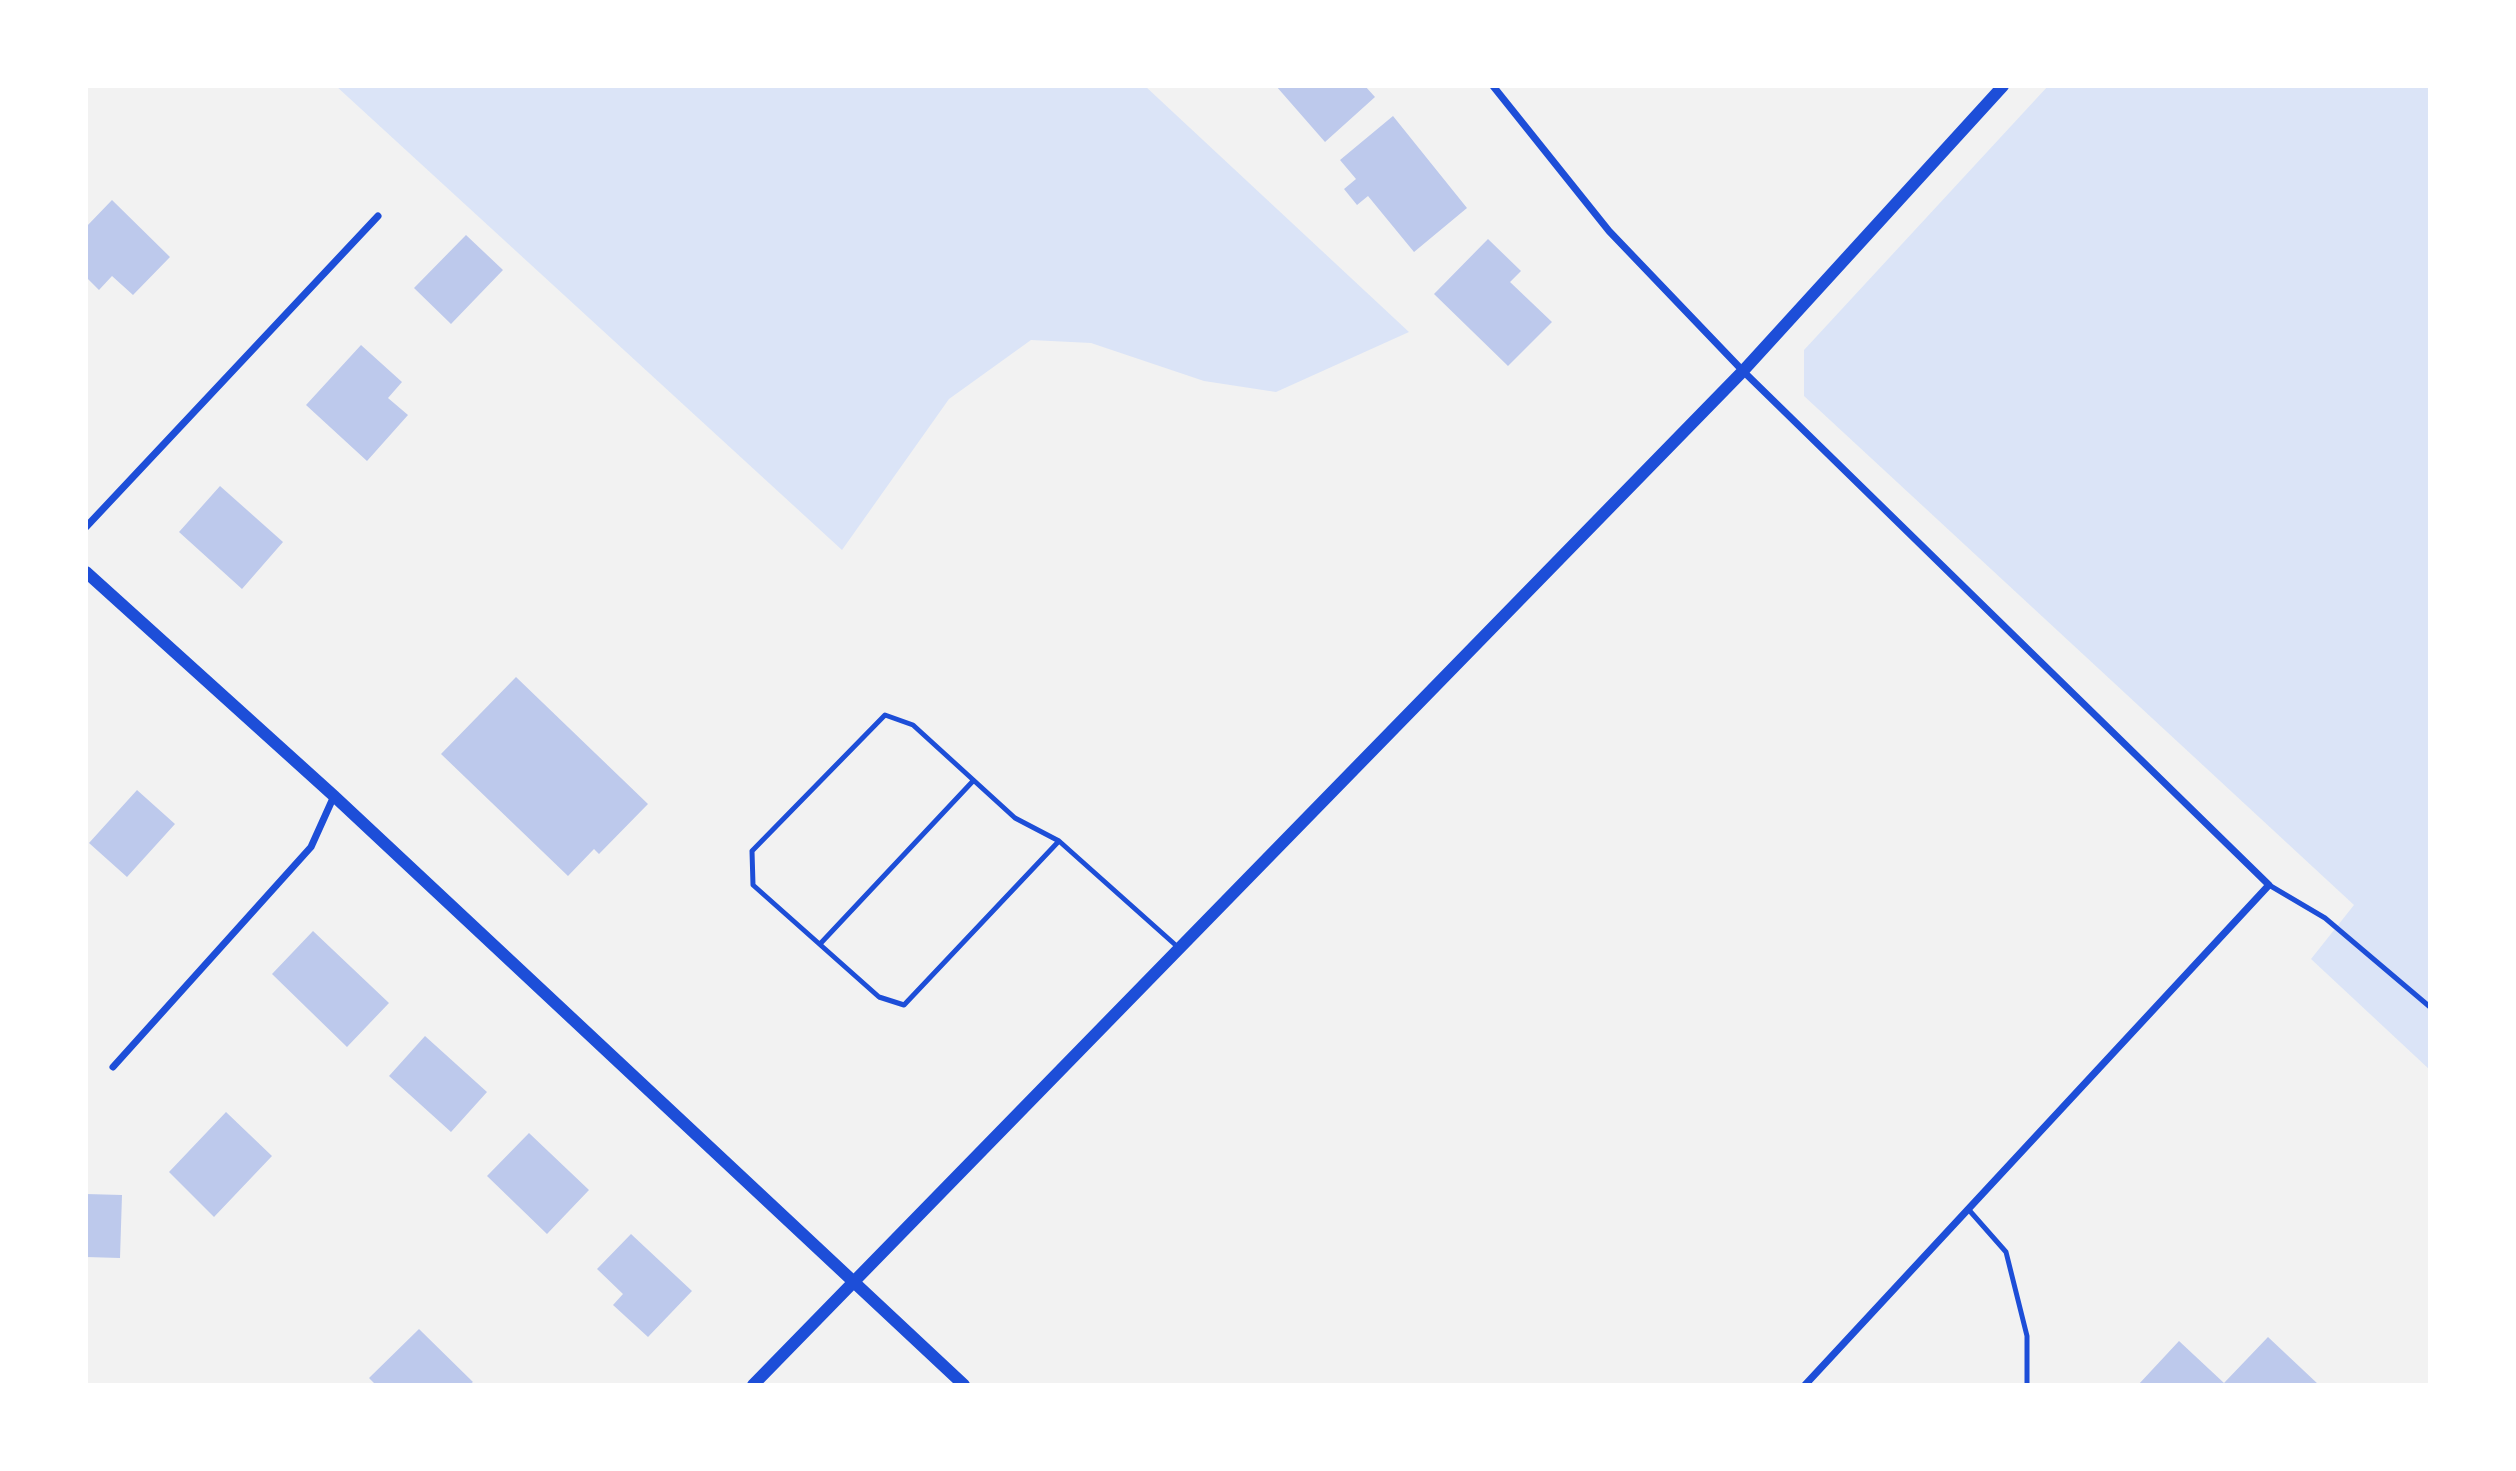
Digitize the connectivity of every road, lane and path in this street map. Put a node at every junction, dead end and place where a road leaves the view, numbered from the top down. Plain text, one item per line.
1 (1493, 86) edge
2 (2003, 86) edge
3 (378, 216) dead end
4 (1743, 371) junction
5 (86, 527) edge
6 (86, 572) edge
7 (974, 780) junction
8 (334, 796) junction
9 (1059, 841) junction
10 (2269, 885) junction
11 (820, 944) junction
12 (1180, 948) junction
13 (2430, 1007) edge
14 (113, 1067) dead end
15 (1969, 1210) junction
16 (855, 1283) junction
17 (754, 1385) edge
18 (964, 1385) edge
19 (1805, 1385) edge
20 (2027, 1385) edge

1 - 4 street
2 - 4 street
3 - 5 street
4 - 10 street
4 - 12 street
6 - 8 street
7 - 9 lane
7 - 11 lane
7 - 11 lane
8 - 14 street
8 - 16 street
9 - 11 lane
9 - 12 lane
10 - 13 lane
10 - 15 street
12 - 16 street
15 - 19 street
15 - 20 lane
16 - 17 street
16 - 18 street

